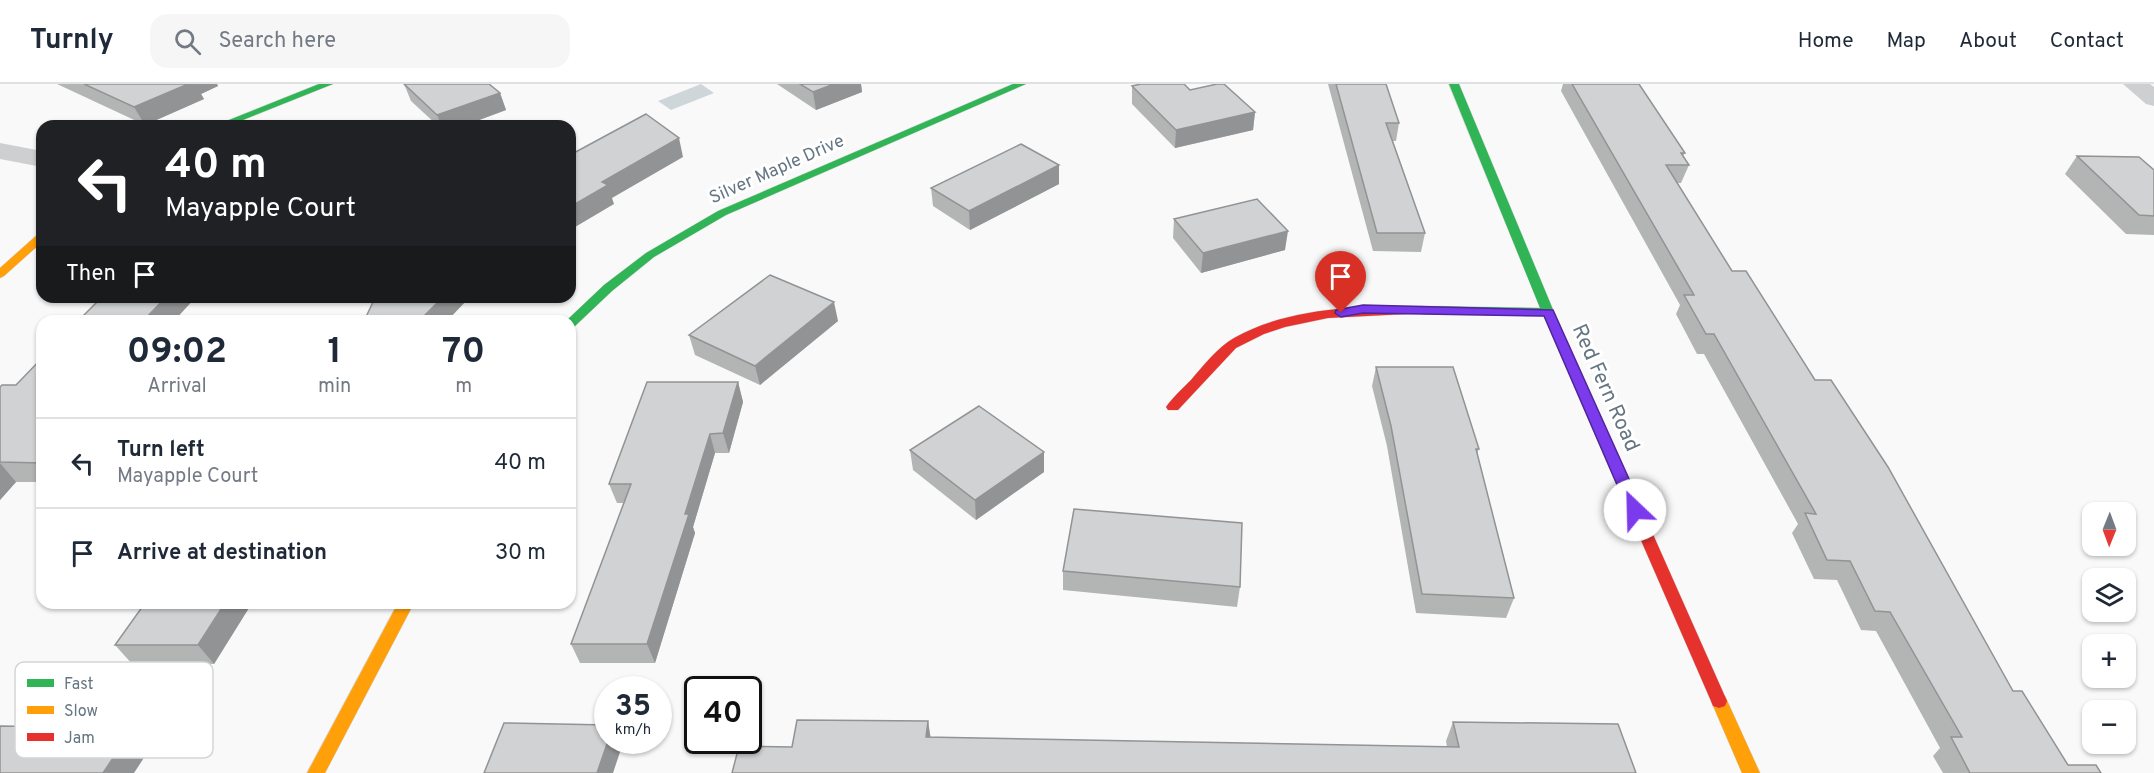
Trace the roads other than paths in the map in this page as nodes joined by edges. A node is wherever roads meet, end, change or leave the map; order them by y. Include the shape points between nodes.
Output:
1 (328, 84) edge
2 (1021, 84) edge
3 (1454, 84) edge
4 (2135, 84) edge
5 (2154, 99) edge
6 (235, 120) edge
7 (0, 152) edge
8 (36, 158) edge
9 (36, 241) edge
10 (0, 274) edge
11 (1548, 312) junction
12 (576, 318) edge
13 (1173, 407) dead end
14 (403, 609) edge
15 (316, 773) edge
16 (1751, 773) edge

1 - 6 street
2 - 12 street, Silver Maple Drive via 722,213 650,255
3 - 11 street, Red Fern Road
4 - 5 street
7 - 8 street
9 - 10 street
11 - 13 street via 1363,309 1296,320 1236,342
11 - 16 street, Red Fern Road
14 - 15 street

